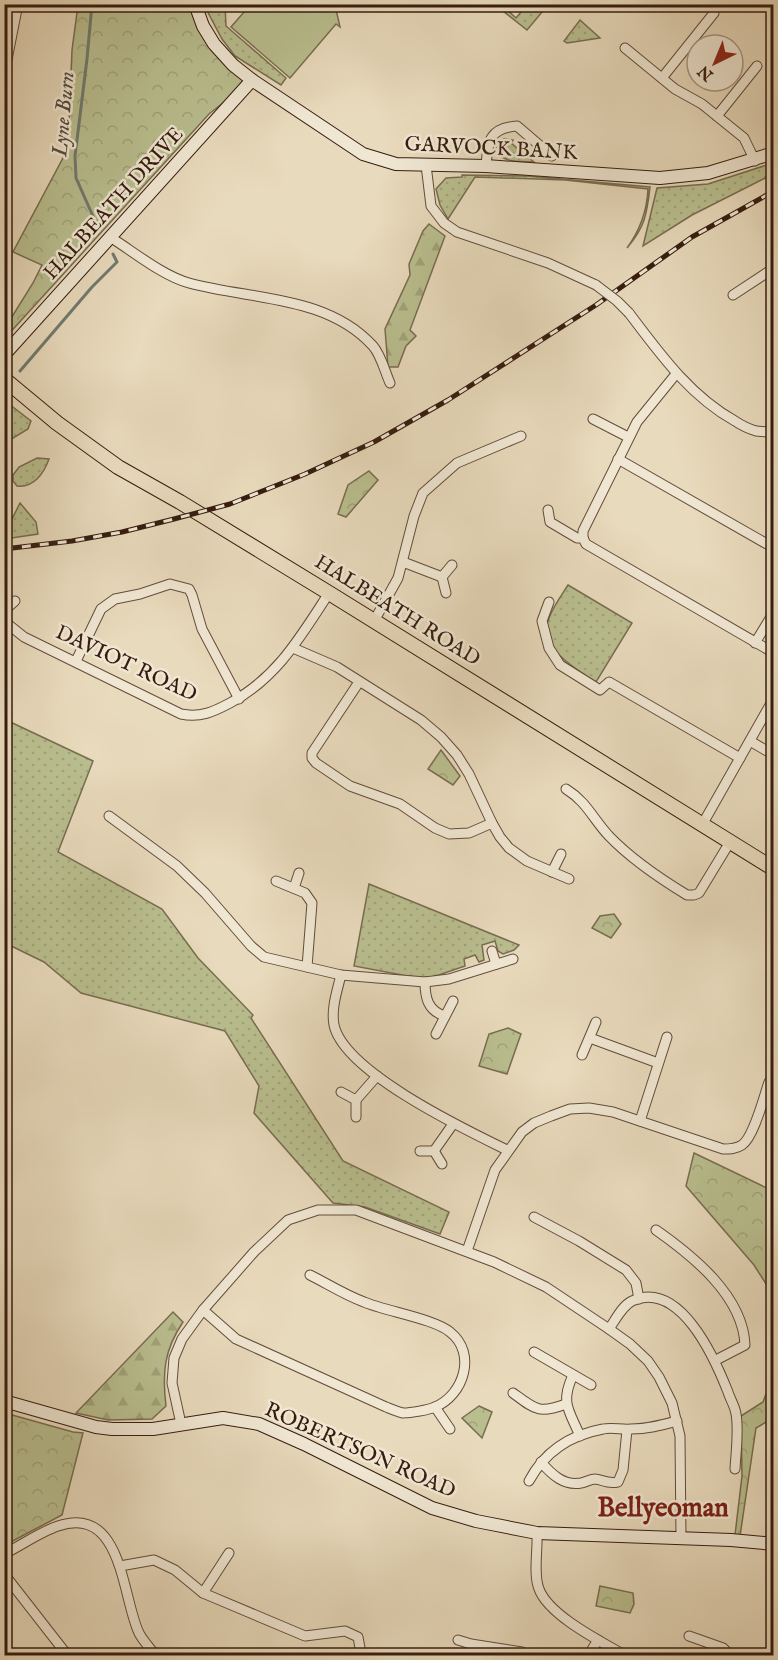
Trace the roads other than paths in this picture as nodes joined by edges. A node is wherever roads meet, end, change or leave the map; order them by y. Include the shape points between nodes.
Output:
1 (18, 4) edge
2 (195, 4) edge
3 (714, 13) dead end
4 (625, 48) dead end
5 (757, 66) dead end
6 (4, 75) edge
7 (662, 78) junction
8 (252, 80) junction
9 (717, 116) junction
10 (774, 153) edge
11 (552, 156) dead end
12 (755, 161) junction
13 (426, 165) junction
14 (486, 165) junction
15 (110, 237) junction
16 (774, 268) edge
17 (733, 295) dead end
18 (4, 355) edge
19 (676, 374) junction
20 (4, 379) edge
21 (390, 383) dead end
22 (593, 419) dead end
23 (772, 430) edge
24 (521, 436) dead end
25 (628, 437) junction
26 (618, 459) junction
27 (548, 510) dead end
28 (550, 522) junction
29 (540, 525) dead end
30 (583, 538) junction
31 (774, 548) edge
32 (404, 561) junction
33 (452, 565) dead end
34 (442, 577) junction
35 (329, 593) junction
36 (446, 594) dead end
37 (15, 601) dead end
38 (549, 602) dead end
39 (4, 610) edge
40 (772, 617) edge
41 (4, 621) edge
42 (374, 621) junction
43 (755, 642) junction
44 (293, 648) junction
45 (774, 653) edge
46 (76, 661) junction
47 (359, 682) junction
48 (774, 698) edge
49 (239, 699) junction
50 (750, 741) junction
51 (774, 755) edge
52 (740, 758) junction
53 (566, 789) dead end
54 (109, 816) dead end
55 (492, 823) junction
56 (702, 825) junction
57 (730, 842) junction
58 (561, 854) dead end
59 (774, 869) edge
60 (552, 872) junction
61 (299, 873) dead end
62 (568, 879) dead end
63 (276, 881) dead end
64 (294, 888) junction
65 (492, 951) dead end
66 (513, 959) dead end
67 (496, 964) junction
68 (307, 967) junction
69 (340, 975) junction
70 (425, 982) junction
71 (453, 1001) dead end
72 (445, 1017) junction
73 (596, 1022) dead end
74 (436, 1034) dead end
75 (668, 1037) dead end
76 (590, 1038) junction
77 (582, 1055) dead end
78 (658, 1063) junction
79 (377, 1076) junction
80 (769, 1082) dead end
81 (341, 1092) dead end
82 (356, 1100) junction
83 (356, 1117) dead end
84 (640, 1121) junction
85 (453, 1124) junction
86 (507, 1150) junction
87 (420, 1151) dead end
88 (434, 1151) junction
89 (442, 1164) dead end
90 (534, 1217) dead end
91 (656, 1230) dead end
92 (467, 1251) junction
93 (310, 1275) dead end
94 (639, 1299) junction
95 (203, 1310) junction
96 (609, 1329) junction
97 (534, 1352) dead end
98 (716, 1360) junction
99 (573, 1375) junction
100 (591, 1385) dead end
101 (513, 1393) dead end
102 (4, 1401) edge
103 (566, 1404) junction
104 (435, 1407) junction
105 (677, 1421) junction
106 (181, 1424) junction
107 (450, 1429) dead end
108 (627, 1430) junction
109 (580, 1436) junction
110 (541, 1462) junction
111 (735, 1468) dead end
112 (529, 1481) dead end
113 (537, 1533) junction
114 (681, 1538) junction
115 (774, 1544) edge
116 (229, 1553) dead end
117 (4, 1554) edge
118 (120, 1566) junction
119 (4, 1574) edge
120 (203, 1593) junction
121 (689, 1636) dead end
122 (458, 1640) dead end
123 (598, 1640) junction
124 (473, 1645) junction
125 (68, 1656) edge
126 (156, 1656) edge
127 (358, 1656) edge
128 (470, 1656) edge
129 (526, 1656) edge
130 (588, 1656) edge
131 (627, 1656) edge
132 (731, 1656) edge

1 - 6 street
2 - 8 street, GARVOCK BANK via 214,44
3 - 7 street
4 - 7 street
5 - 9 street
7 - 9 street
8 - 13 street, GARVOCK BANK via 363,154 396,164
8 - 15 street, HALBEATH DRIVE
9 - 12 street via 744,138
10 - 12 street, GARVOCK BANK
11 - 14 street via 517,126 505,126 488,141
12 - 14 street, GARVOCK BANK via 708,173 660,178
13 - 14 street, GARVOCK BANK
13 - 19 street, bridge via 431,206 444,223 458,232 548,263 596,285 629,313
15 - 18 street, HALBEATH DRIVE
15 - 21 street via 188,283 311,308 347,323 375,347
16 - 17 street
19 - 23 street via 733,420 756,431
19 - 25 street
20 - 35 main road, HALBEATH ROAD via 118,467
22 - 25 street
24 - 32 street via 458,463 423,493
25 - 26 street
26 - 30 street
26 - 31 street
27 - 28 street
28 - 29 street
28 - 30 street
30 - 43 street via 586,544
32 - 34 street
32 - 42 street
33 - 34 street
34 - 36 street
35 - 42 main road, HALBEATH ROAD
35 - 44 street, DAVIOT ROAD
37 - 39 street
38 - 52 street via 542,621 549,648 560,665 600,690 609,682
40 - 43 street
41 - 46 street, DAVIOT ROAD via 24,637
42 - 56 main road, HALBEATH ROAD
43 - 45 street
44 - 47 street via 337,667
44 - 49 street, DAVIOT ROAD via 268,676
46 - 49 street, DAVIOT ROAD via 189,716 203,716
46 - 49 street via 101,609 115,599 170,584 189,590 192,595 202,629
47 - 55 street via 441,737 469,774
47 - 55 street via 312,753 316,763 350,786 400,804 449,834 469,833
48 - 50 street
50 - 51 street
50 - 52 street
52 - 56 street
53 - 57 street via 584,802 627,853 687,895 699,893
54 - 68 street via 177,866 264,957
55 - 60 street via 519,856
56 - 57 main road, HALBEATH ROAD
57 - 59 main road, HALBEATH ROAD
58 - 60 street
60 - 62 street
61 - 64 street
63 - 64 street
64 - 68 street via 305,893 312,903
65 - 67 street
66 - 67 street
67 - 70 street
68 - 69 street
69 - 70 street
69 - 79 street via 334,1026 349,1052
70 - 72 street via 425,998 437,1014
71 - 72 street
72 - 74 street
73 - 76 street
75 - 78 street
76 - 77 street
76 - 78 street
78 - 84 street
79 - 82 street
79 - 85 street
80 - 84 street via 750,1135 745,1144 735,1149 723,1149
81 - 82 street
82 - 83 street
84 - 86 street via 613,1112 570,1109 534,1123
85 - 86 street
85 - 88 street
86 - 92 street via 495,1170
87 - 88 street
88 - 89 street
90 - 94 street via 626,1270 636,1283
91 - 98 street via 705,1268 727,1296 744,1329 745,1345
92 - 95 street via 356,1210 318,1210 288,1220
92 - 96 street via 546,1287
93 - 104 street via 362,1302 451,1332 463,1350 465,1372 458,1388
94 - 96 street via 623,1308
94 - 98 street via 652,1297 681,1311
95 - 104 street via 236,1339 386,1407 404,1413
95 - 106 street via 174,1358 172,1383
96 - 105 street via 648,1361 672,1403
97 - 99 street
98 - 111 street via 736,1414
99 - 100 street
99 - 103 street
101 - 103 street via 539,1410 549,1411
102 - 106 street, ROBERTSON ROAD via 112,1430
103 - 109 street
104 - 107 street
105 - 108 street via 650,1429
105 - 114 street
106 - 113 street, ROBERTSON ROAD via 223,1418 260,1424 432,1508
108 - 109 street via 605,1428
108 - 110 street via 618,1482 563,1482
109 - 110 street via 556,1447
110 - 112 street
113 - 114 street, ROBERTSON ROAD
113 - 123 street via 539,1589 548,1604
114 - 115 street, ROBERTSON ROAD
116 - 120 street
117 - 118 street via 57,1526 71,1523 100,1532
118 - 120 street via 154,1560 175,1570
118 - 126 street via 139,1634
119 - 125 street
120 - 127 street via 305,1636 345,1631 358,1637
121 - 132 street via 723,1648
122 - 124 street
123 - 130 street
123 - 131 street
124 - 128 street
124 - 129 street via 522,1652

